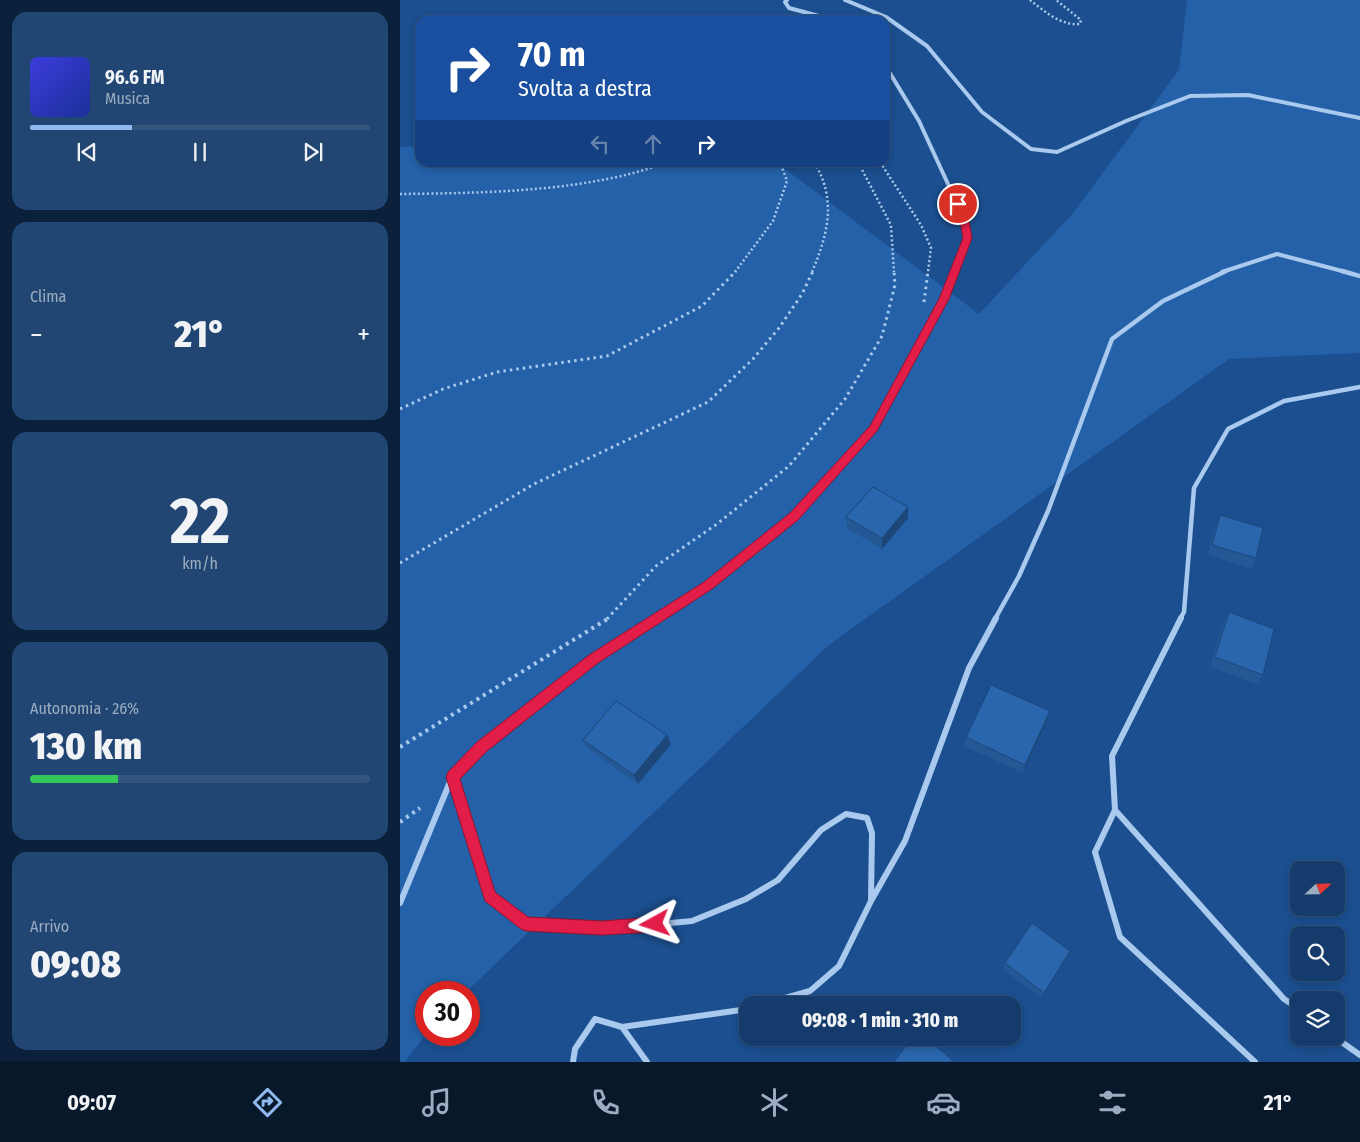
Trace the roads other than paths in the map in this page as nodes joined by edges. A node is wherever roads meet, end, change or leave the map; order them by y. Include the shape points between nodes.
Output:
1 (787, 0) edge
2 (845, 0) edge
3 (815, 15) edge
4 (881, 15) edge
5 (890, 20) edge
6 (890, 73) edge
7 (1360, 118) edge
8 (1360, 276) edge
9 (1360, 387) edge
10 (452, 777) junction
11 (1115, 810) junction
12 (871, 901) junction
13 (400, 904) edge
14 (792, 996) edge
15 (1290, 1003) edge
16 (739, 1009) edge
17 (622, 1027) junction
18 (1345, 1044) edge
19 (1360, 1055) edge
20 (572, 1062) edge
21 (647, 1062) edge
22 (1255, 1062) edge

1 - 3 street via 789,8
2 - 4 street
5 - 7 street via 928,46 982,112 1031,149 1057,152 1190,96 1248,95
6 - 10 street via 943,170 968,238 944,299 874,428 794,516 708,585 593,659 482,747
8 - 12 street via 1277,254 1220,273 1162,301 1112,339 1048,511 1019,576 969,668 905,841
9 - 11 street via 1284,401 1228,429 1194,488 1184,612 1112,756
10 - 12 street via 490,896 526,924 618,928 692,921 746,899 778,880 821,830 846,814 867,818 870,826
10 - 13 street
11 - 15 street
11 - 22 street via 1095,852 1120,937
12 - 14 street via 839,966 810,991
16 - 17 street
17 - 20 street via 595,1019 575,1049
17 - 21 street
18 - 19 street

